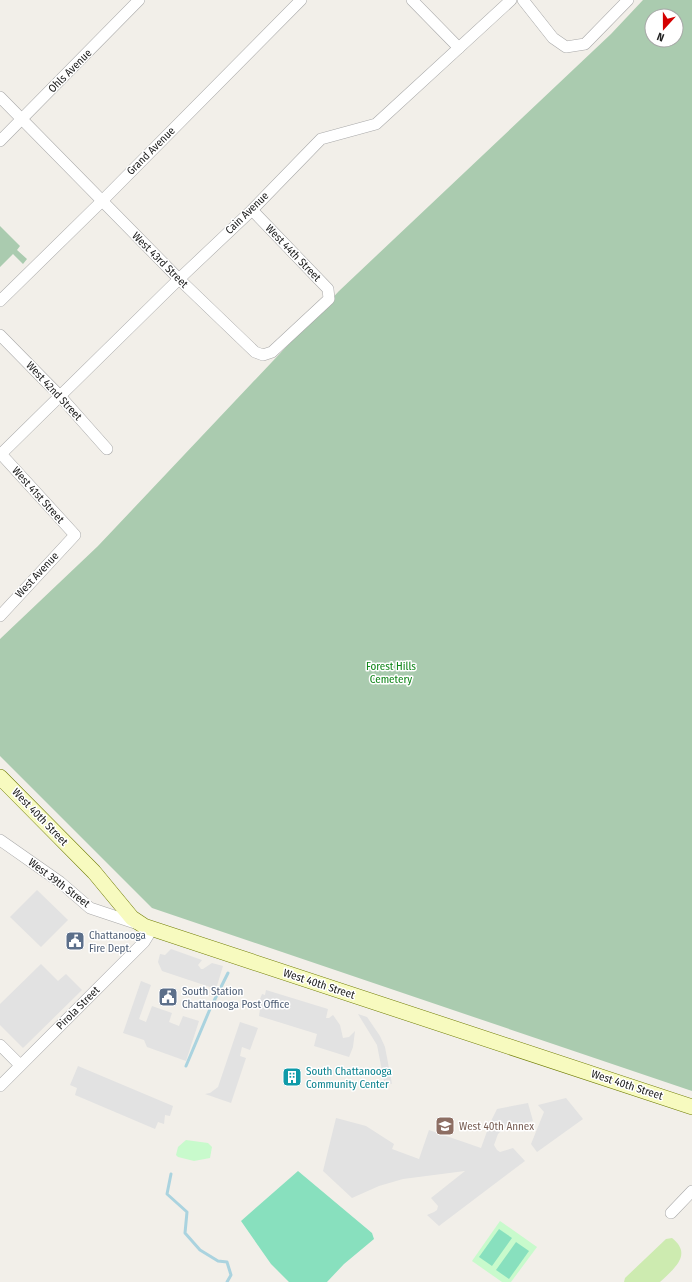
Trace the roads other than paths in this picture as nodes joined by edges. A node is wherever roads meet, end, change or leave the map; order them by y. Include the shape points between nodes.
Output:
1 (139, 0) edge
2 (301, 0) edge
3 (412, 0) edge
4 (511, 0) edge
5 (523, 0) edge
6 (628, 0) edge
7 (459, 48) junction
8 (0, 97) edge
9 (22, 120) junction
10 (0, 141) edge
11 (102, 201) junction
12 (252, 210) junction
13 (179, 279) junction
14 (329, 299) joint
15 (0, 301) edge
16 (0, 335) edge
17 (60, 396) junction
18 (107, 449) dead end
19 (1, 455) edge
20 (75, 535) joint
21 (0, 616) edge
22 (0, 777) edge
23 (0, 840) edge
24 (148, 927) junction
25 (0, 1045) edge
26 (20, 1065) junction
27 (0, 1086) edge
28 (692, 1107) edge
29 (692, 1191) edge
30 (671, 1214) dead end

1 - 9 street, Ohls Avenue
2 - 11 street, Grand Avenue
3 - 7 street
4 - 7 street, Cain Avenue
5 - 6 street via 553,38 566,47 585,44
7 - 12 street, Cain Avenue via 376,124 321,139
8 - 9 street, West 43rd Street
9 - 10 street, Ohls Avenue
9 - 11 street, West 43rd Street
11 - 13 street, West 43rd Street
11 - 15 street, Grand Avenue
12 - 13 street, Cain Avenue
12 - 14 street, West 44th Street via 328,289
13 - 14 street, West 43rd Street via 255,352 263,355 272,352
13 - 17 street, Cain Avenue
16 - 17 street, West 42nd Street
17 - 18 street, West 42nd Street
17 - 19 street, Cain Avenue
19 - 20 street, West 41st Street
20 - 21 street, West Avenue
22 - 24 main road, West 40th Street via 94,872 132,918
23 - 24 street, West 39th Street via 60,882 90,908
24 - 26 street, Pirola Street via 144,942
24 - 28 main road, West 40th Street
25 - 26 street
26 - 27 street, Pirola Street
29 - 30 street

